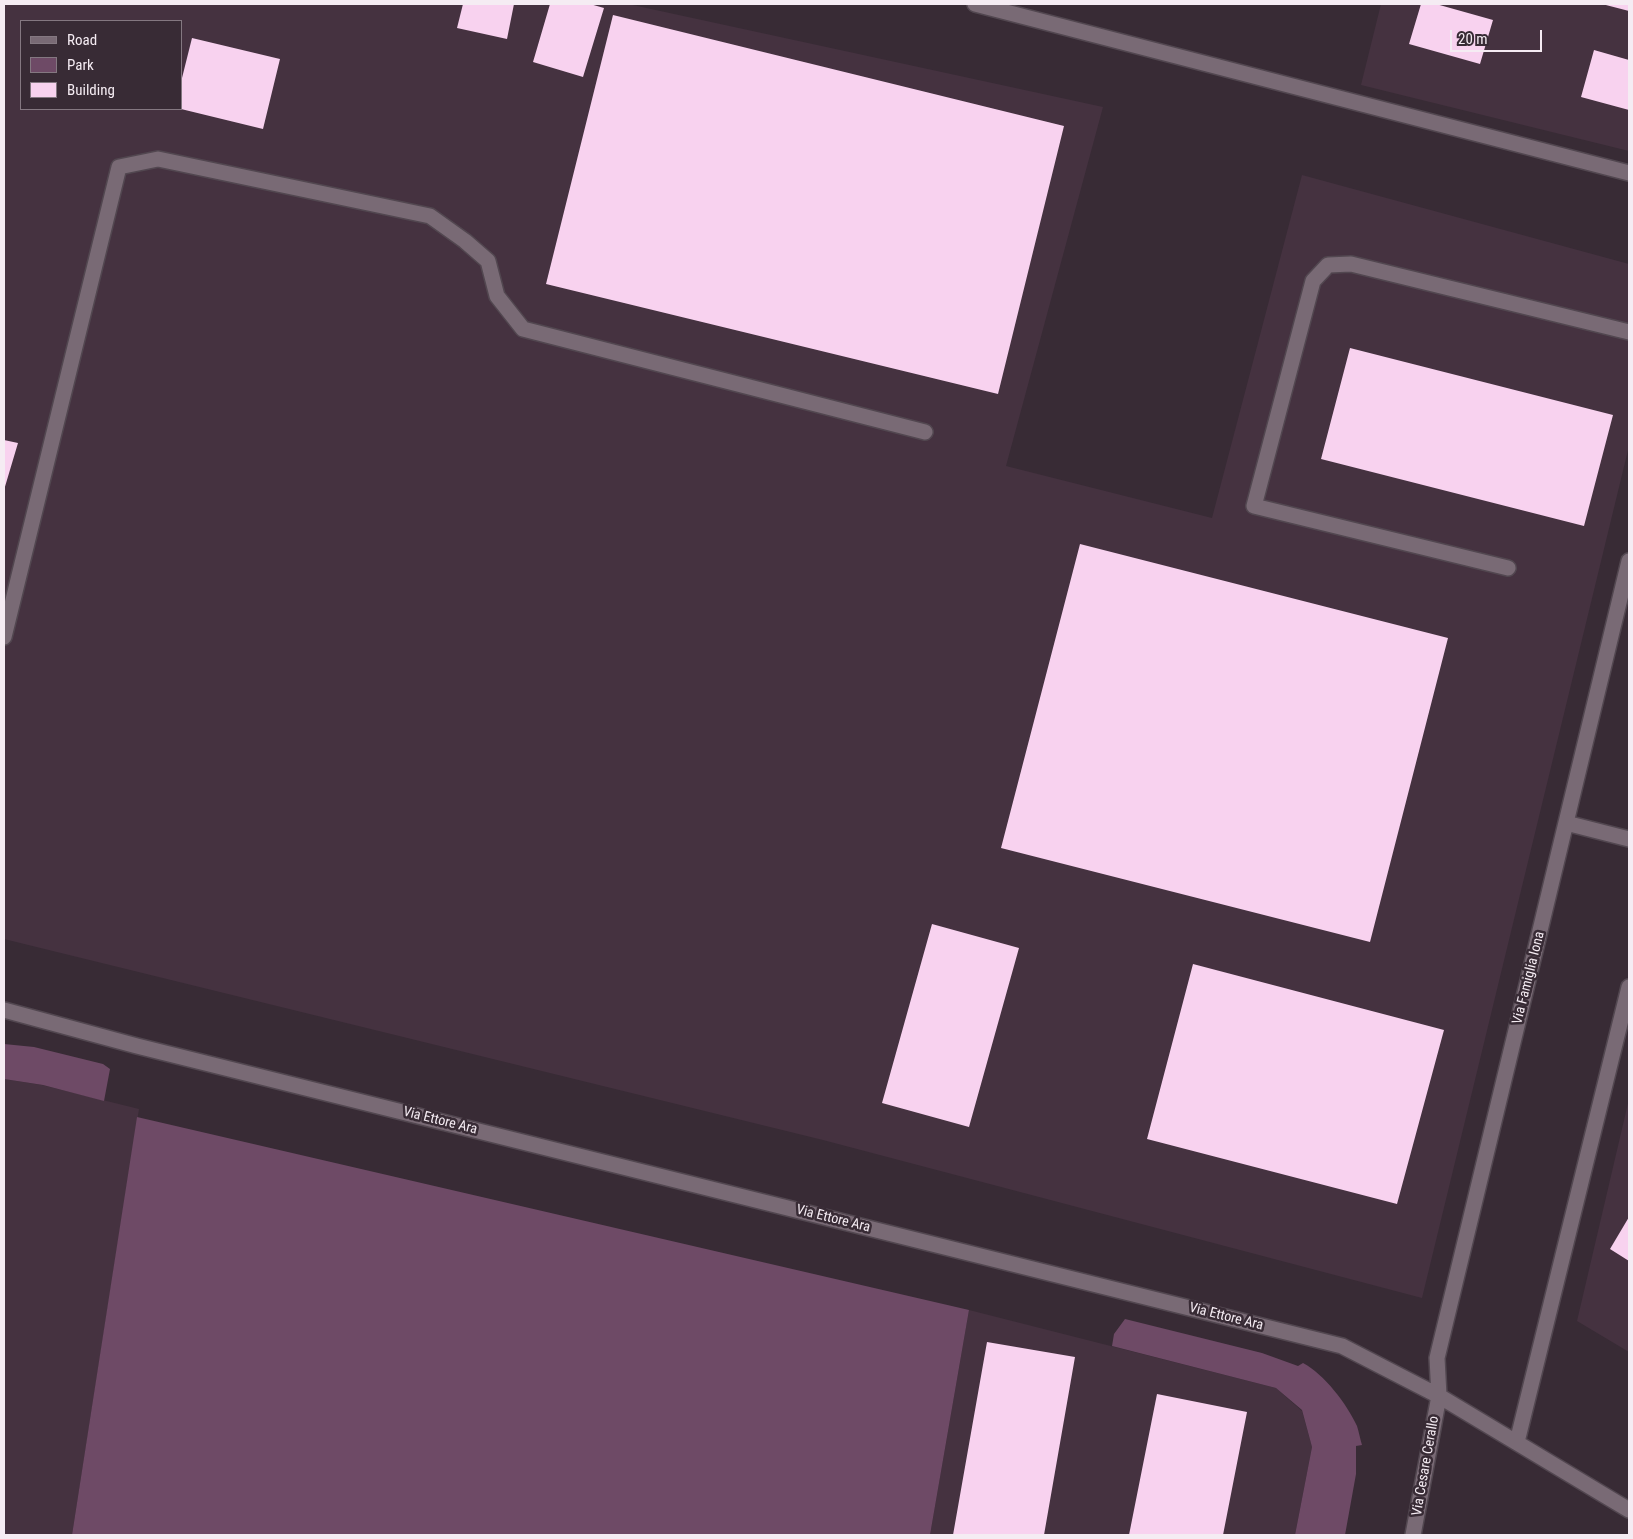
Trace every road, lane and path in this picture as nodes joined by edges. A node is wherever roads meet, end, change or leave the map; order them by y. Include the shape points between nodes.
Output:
1 (975, 4) edge
2 (1629, 173) edge
3 (1629, 332) edge
4 (925, 432) dead end
5 (1629, 560) edge
6 (1508, 568) dead end
7 (4, 637) edge
8 (1566, 823) junction
9 (1629, 839) edge
10 (1629, 987) edge
11 (4, 1012) edge
12 (1439, 1396) junction
13 (1517, 1442) junction
14 (1629, 1510) edge
15 (1413, 1535) edge

1 - 2 street
3 - 6 street via 1351,264 1328,265 1313,281 1254,506
4 - 7 street via 523,329 497,296 488,260 430,216 158,159 119,167
5 - 8 street, Via Famiglia Iona
8 - 9 street
8 - 12 street, Via Famiglia Iona via 1437,1358
10 - 13 street
11 - 12 street, Via Ettore Ara via 1342,1346
12 - 13 street, Via Ettore Ara
12 - 15 street, Via Cesare Cerallo
13 - 14 street, Via Ettore Ara

